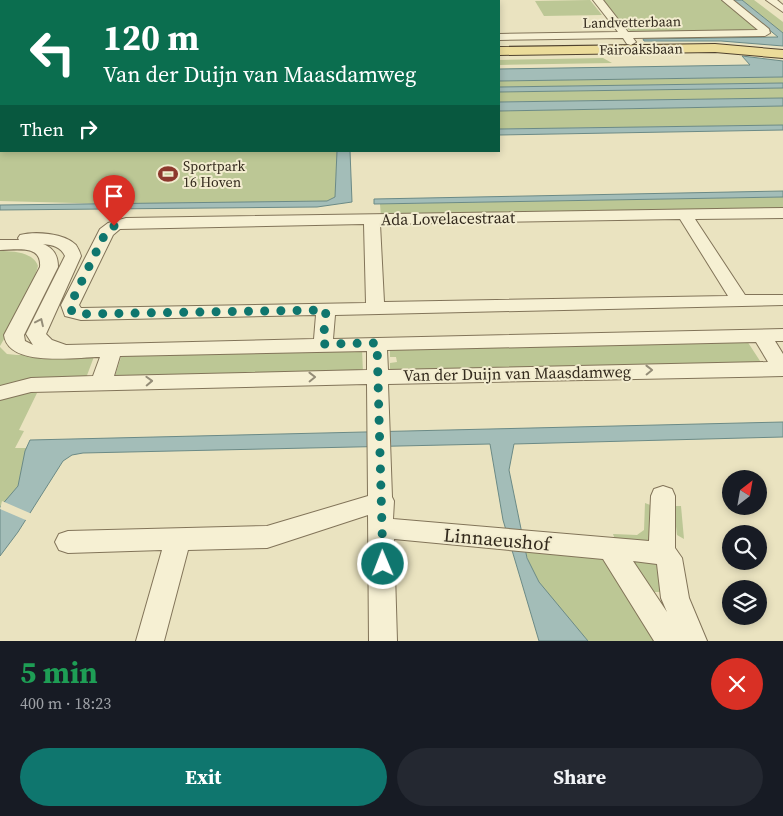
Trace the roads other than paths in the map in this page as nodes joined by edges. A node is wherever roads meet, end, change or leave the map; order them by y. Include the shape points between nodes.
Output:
1 (598, 0) edge
2 (727, 0) edge
3 (771, 0) edge
4 (783, 9) edge
5 (500, 37) edge
6 (632, 43) junction
7 (500, 46) edge
8 (783, 49) edge
9 (500, 51) edge
10 (783, 54) edge
11 (783, 213) edge
12 (685, 214) junction
13 (372, 220) junction
14 (114, 226) joint
15 (0, 239) edge
16 (0, 245) edge
17 (783, 300) edge
18 (740, 301) junction
19 (375, 309) junction
20 (326, 310) junction
21 (762, 335) junction
22 (783, 335) edge
23 (377, 343) junction
24 (323, 344) junction
25 (112, 349) junction
26 (82, 350) junction
27 (783, 368) edge
28 (378, 376) junction
29 (101, 383) junction
30 (0, 393) edge
31 (378, 426) joint
32 (379, 453) joint
33 (662, 496) dead end
34 (382, 501) junction
35 (382, 528) junction
36 (500, 539) joint
37 (178, 540) junction
38 (68, 542) dead end
39 (611, 549) junction
40 (662, 553) junction
41 (675, 598) junction
42 (643, 600) junction
43 (150, 641) edge
44 (384, 641) edge
45 (670, 641) edge
46 (693, 641) edge

1 - 6 street
2 - 6 street, Landvetterbaan via 765,33
3 - 4 street
5 - 6 street, Landvetterbaan
6 - 7 main road, Fairoaksbaan
6 - 8 main road, Fairoaksbaan
6 - 9 main road, Fairoaksbaan
6 - 10 main road, Fairoaksbaan
11 - 12 street, Ada Lovelacestraat
12 - 13 street, Ada Lovelacestraat
12 - 18 street
13 - 14 street, Ada Lovelacestraat via 126,223
13 - 19 street
14 - 20 street via 106,232 70,305 72,312
26 -> 15 street, Van der Duijn van Maasdamweg via 50,347 39,342 36,334 73,256 69,247 44,238
16 - 26 street, Van der Duijn van Maasdamweg via 38,247 49,254 51,260 17,327 16,343 35,352
17 - 18 street
18 - 19 street
19 - 20 street
20 - 24 street
21 - 22 street, Van der Duijn van Maasdamweg
21 - 23 street, Van der Duijn van Maasdamweg
21 - 27 street
23 - 24 street, Van der Duijn van Maasdamweg
23 - 28 street
24 - 25 street, Van der Duijn van Maasdamweg
25 - 26 street, Van der Duijn van Maasdamweg
25 - 29 street
28 -> 27 street, Van der Duijn van Maasdamweg
29 -> 28 street, Van der Duijn van Maasdamweg
28 - 31 street
29 - 30 street, Van der Duijn van Maasdamweg via 31,385
31 - 32 street
32 - 34 street
33 - 40 street
34 - 35 street
34 - 37 street via 267,537
35 - 36 street, Linnaeushof
35 - 44 street
36 - 39 street, Linnaeushof
37 - 38 street
37 - 43 street
39 - 40 street, Linnaeushof
39 - 42 street
40 - 41 street via 669,558
41 - 42 street
41 - 46 street
42 - 45 street

